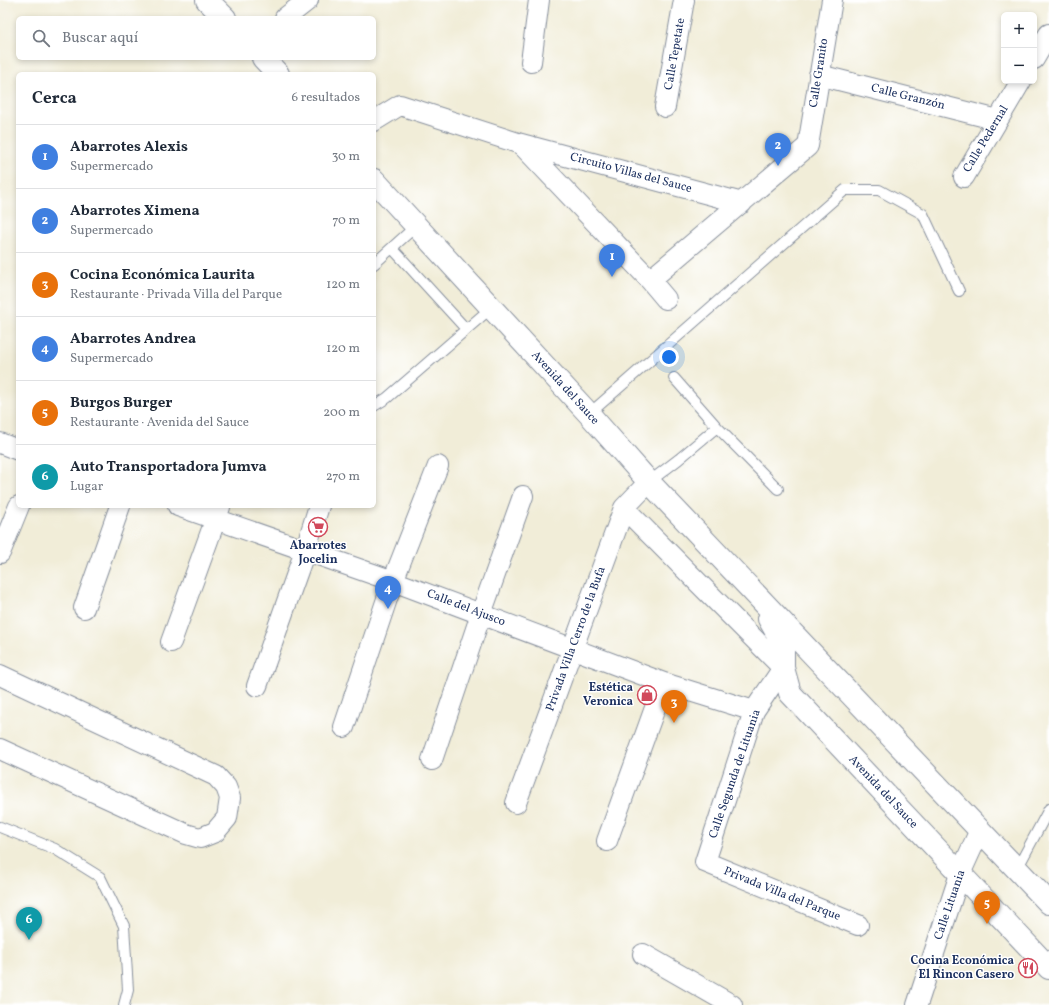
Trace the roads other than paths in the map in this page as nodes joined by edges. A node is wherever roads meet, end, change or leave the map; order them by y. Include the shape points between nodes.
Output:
1 (207, 0) edge
2 (308, 0) edge
3 (684, 0) edge
4 (832, 0) edge
5 (536, 1) edge
6 (223, 16) edge
7 (288, 16) edge
8 (1049, 34) edge
9 (1037, 54) edge
10 (265, 60) edge
11 (531, 62) dead end
12 (276, 72) edge
13 (819, 75) junction
14 (1019, 84) edge
15 (665, 107) dead end
16 (376, 120) edge
17 (998, 120) junction
18 (521, 144) junction
19 (964, 177) dead end
20 (376, 182) edge
21 (742, 203) junction
22 (416, 226) junction
23 (392, 248) junction
24 (376, 262) edge
25 (650, 280) junction
26 (959, 291) dead end
27 (666, 300) dead end
28 (491, 308) junction
29 (466, 329) junction
30 (674, 378) dead end
31 (376, 405) edge
32 (589, 414) junction
33 (717, 427) junction
34 (0, 443) edge
35 (16, 449) edge
36 (438, 466) dead end
37 (649, 482) junction
38 (778, 489) dead end
39 (522, 496) dead end
40 (18, 508) edge
41 (119, 508) edge
42 (191, 508) edge
43 (318, 508) edge
44 (624, 508) junction
45 (218, 512) edge
46 (305, 551) junction
47 (0, 554) edge
48 (393, 581) junction
49 (756, 595) junction
50 (84, 608) dead end
51 (481, 614) junction
52 (171, 642) dead end
53 (573, 648) junction
54 (783, 668) junction
55 (0, 675) edge
56 (664, 683) junction
57 (257, 686) dead end
58 (754, 711) junction
59 (344, 727) dead end
60 (0, 749) edge
61 (432, 760) dead end
62 (516, 803) dead end
63 (1049, 809) edge
64 (0, 827) edge
65 (980, 830) junction
66 (607, 841) dead end
67 (706, 862) joint
68 (1017, 869) junction
69 (960, 874) junction
70 (1049, 903) edge
71 (858, 925) dead end
72 (643, 954) dead end
73 (1049, 968) edge
74 (124, 1005) edge
75 (732, 1005) edge
76 (917, 1005) edge

1 - 6 main road
2 - 7 street
3 - 15 street, Calle Tepetate
4 - 13 street, Calle Granito
5 - 11 street
8 - 9 street
10 - 12 main road
13 - 17 street, Calle Granzón
13 - 21 street, Calle Granito via 808,146
14 - 17 street, Calle Pedernal
16 - 18 street, Circuito Villas del Sauce via 400,105
17 - 19 street, Calle Pedernal
18 - 21 street, Circuito Villas del Sauce
18 - 25 street, Circuito Villas del Sauce
20 - 22 main road, Avenida del Sauce
21 - 25 street
22 - 23 lane
22 - 28 main road, Avenida del Sauce
23 - 24 lane
23 - 29 lane
25 - 27 street, Circuito Villas del Sauce
26 - 32 lane via 923,214 879,190 845,190
28 - 29 lane
28 - 32 main road, Avenida del Sauce
29 - 31 lane
30 - 33 lane
32 - 37 main road, Avenida del Sauce
33 - 37 lane
33 - 38 lane
34 - 35 street
36 - 48 street
37 - 44 street, Privada Villa Cerro de la Bufa
37 - 49 main road, Avenida del Sauce
39 - 51 street
40 - 47 street
41 - 50 street
42 - 45 street, Calle del Ajusco
43 - 46 street
44 - 53 street, Privada Villa Cerro de la Bufa
44 - 54 street
45 - 46 street, Calle del Ajusco
45 - 52 street
46 - 48 street, Calle del Ajusco
46 - 57 street
48 - 51 street, Calle del Ajusco
48 - 59 street
49 - 54 main road, Avenida del Sauce via 783,644
49 - 65 main road, Avenida del Sauce
51 - 53 street, Calle del Ajusco
51 - 61 street
53 - 56 street, Calle del Ajusco
53 - 62 street, Privada Villa Cerro de la Bufa
54 - 58 street, Calle Segunda de Lituania
54 - 69 main road, Avenida del Sauce via 790,693
55 - 60 street via 216,776 226,787 230,798 227,818 215,832 200,838 186,834
56 - 58 street, Calle del Ajusco
56 - 66 street
58 - 67 street, Calle Segunda de Lituania
63 - 68 lane
64 - 74 lane via 55,849 100,877 124,926 128,990
65 - 68 main road, Avenida del Sauce
65 - 69 street, Calle Lituania
67 - 71 street, Privada Villa del Parque
68 - 70 main road, Avenida del Sauce
69 - 73 main road, Avenida del Sauce
69 - 76 street, Calle Lituania
72 - 75 street

